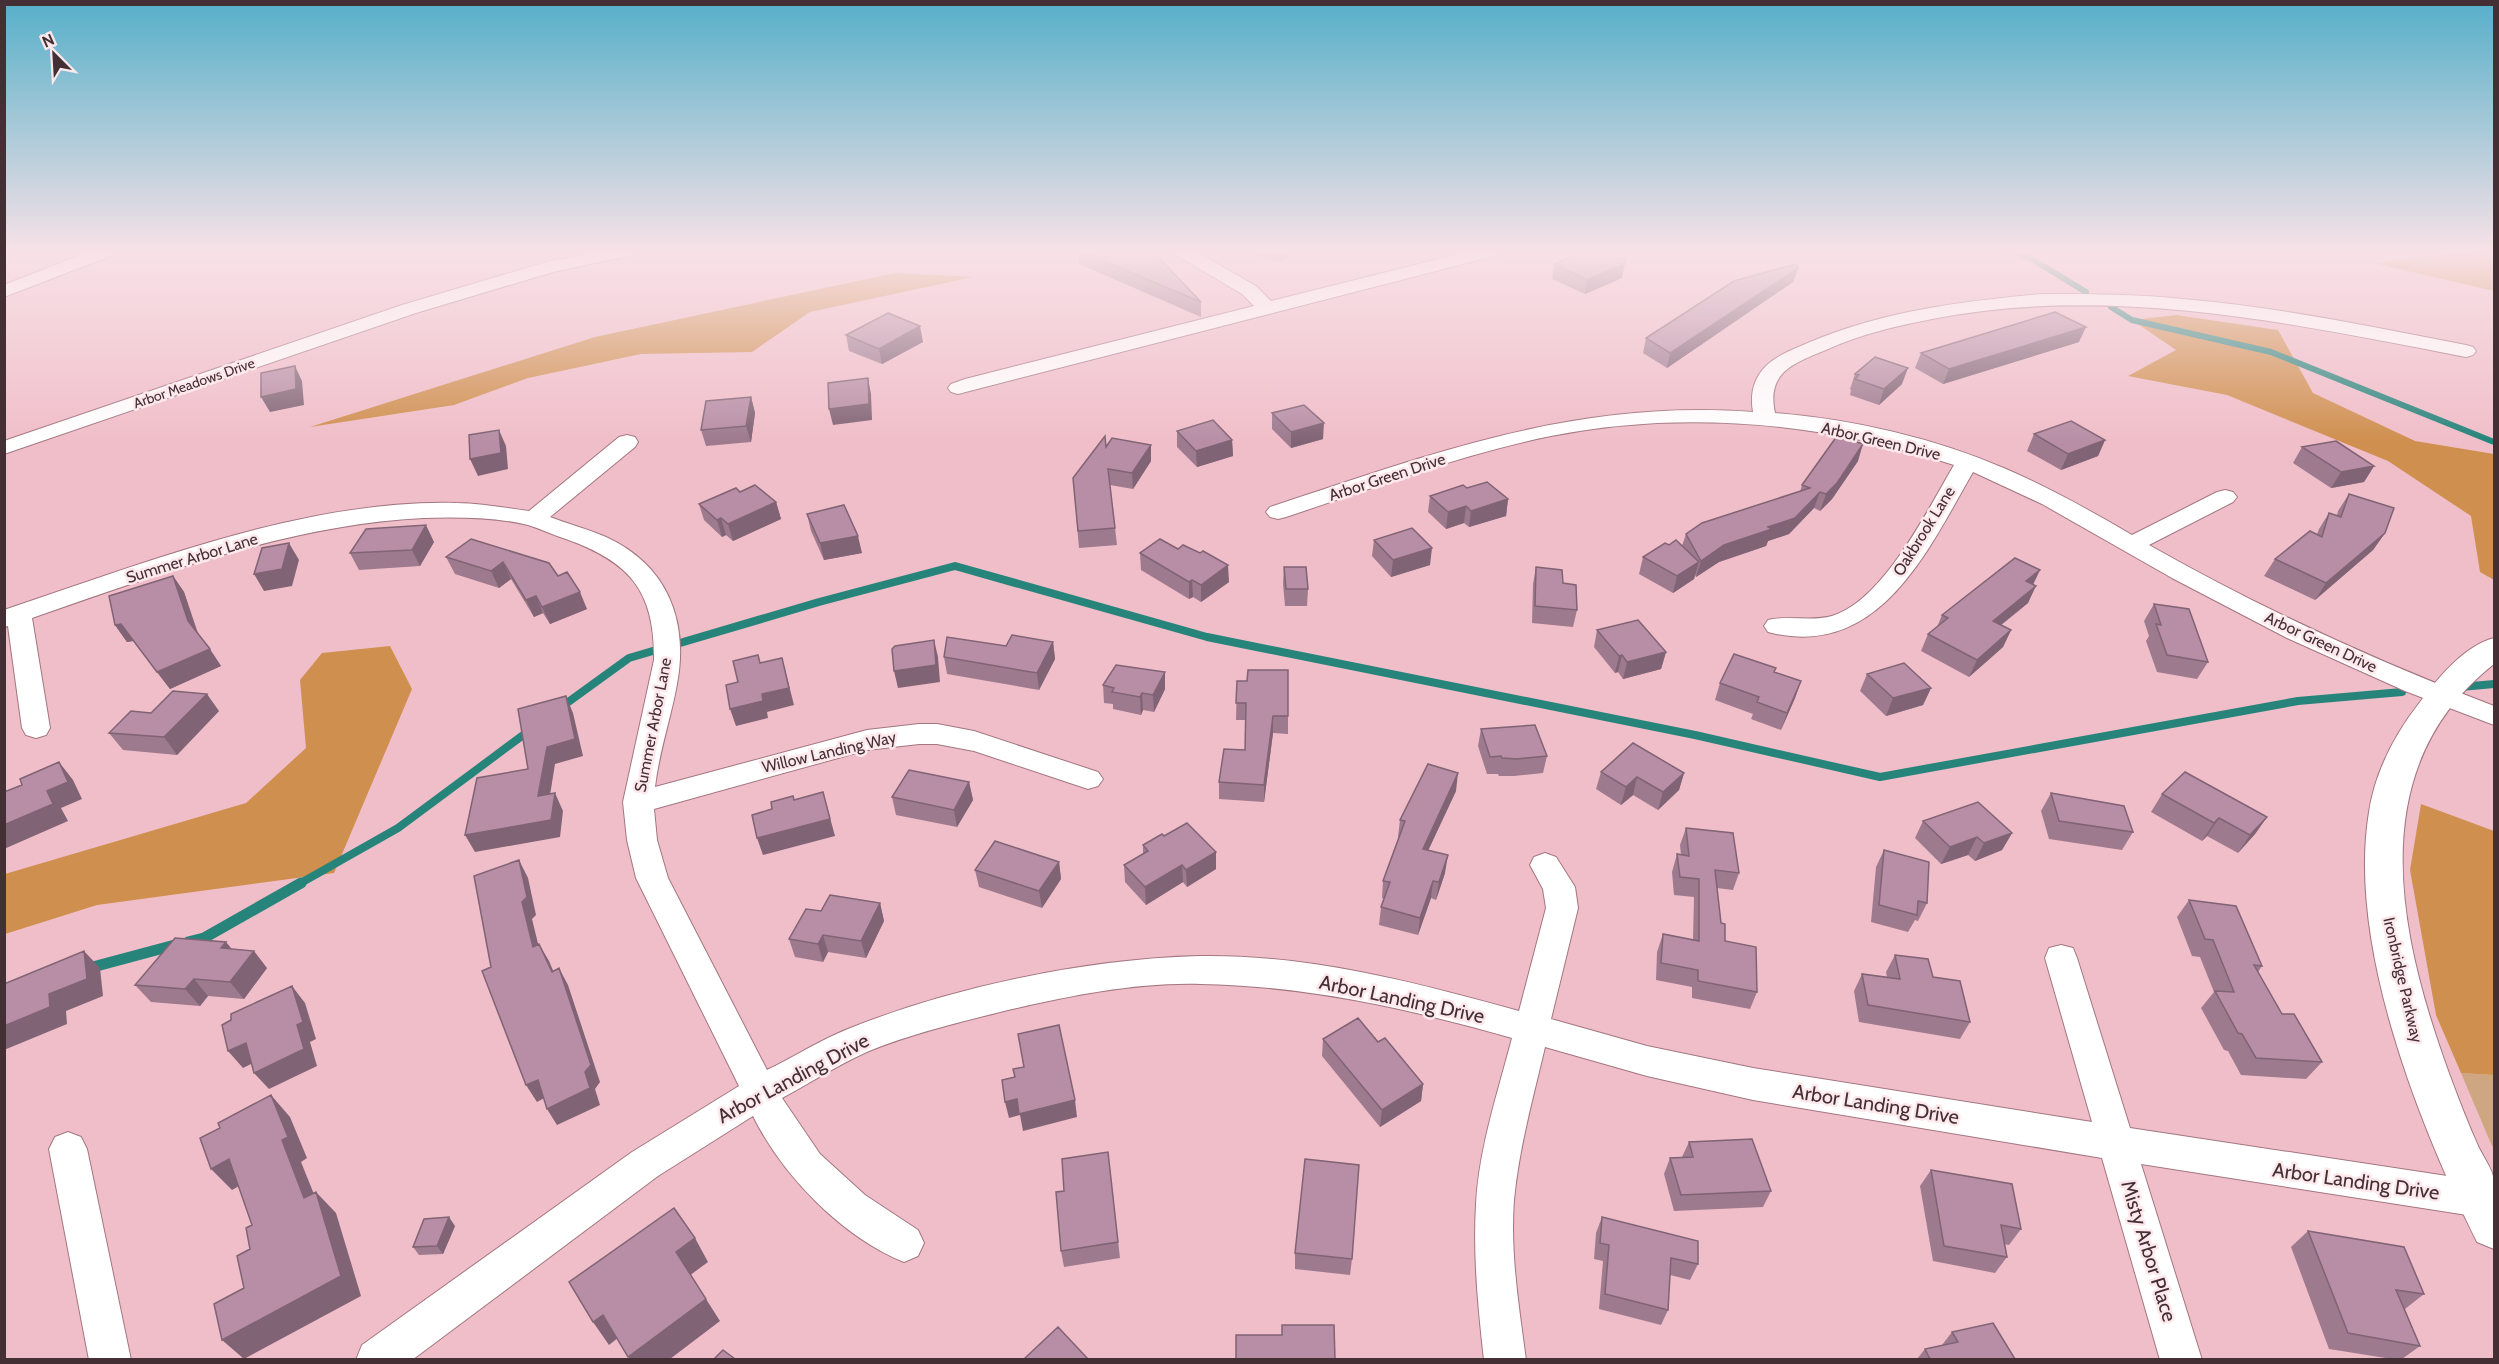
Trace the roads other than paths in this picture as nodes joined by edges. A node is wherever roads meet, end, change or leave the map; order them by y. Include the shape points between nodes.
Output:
1 (393, 315) edge
2 (1240, 315) edge
3 (1922, 315) edge
4 (2259, 315) edge
5 (2466, 351) dead end
6 (958, 388) dead end
7 (1764, 419) junction
8 (627, 442) dead end
9 (4, 448) edge
10 (1967, 462) junction
11 (2225, 497) dead end
12 (1278, 512) dead end
13 (532, 519) junction
14 (2130, 545) junction
15 (12, 616) edge
16 (1777, 626) dead end
17 (2494, 648) edge
18 (2441, 696) junction
19 (2494, 716) edge
20 (36, 728) dead end
21 (1088, 779) dead end
22 (639, 801) junction
23 (1545, 865) dead end
24 (2061, 958) dead end
25 (1531, 1030) junction
26 (760, 1092) junction
27 (2117, 1143) junction
28 (68, 1149) dead end
29 (2487, 1212) edge
30 (904, 1244) dead end
31 (110, 1359) edge
32 (377, 1359) edge
33 (1505, 1359) edge
34 (2181, 1359) edge

1 - 9 street, Arbor Meadows Drive
2 - 6 street
3 - 7 street via 1828,342 1778,365 1761,391
4 - 5 street
7 - 10 street, Arbor Green Drive via 1882,438
7 - 12 street, Arbor Green Drive via 1729,416 1611,421 1546,431
8 - 13 street
10 - 14 street, Arbor Green Drive via 2041,494
10 - 16 street, Oakbrook Lane via 1896,577 1871,604 1850,618 1828,625
11 - 14 street
13 - 15 street, Summer Arbor Lane via 504,513 432,510 341,519 240,542
13 - 22 street, Summer Arbor Lane via 582,535 611,550 636,568 663,609 669,635 668,665 644,761
14 - 18 street, Arbor Green Drive via 2265,616
15 - 20 street
17 - 18 street, Ironbridge Parkway
18 - 19 street, Arbor Green Drive
18 - 29 street, Ironbridge Parkway via 2400,764 2387,809 2382,861 2387,920 2412,1030 2440,1110
21 - 22 street, Willow Landing Way via 970,740 902,735 867,740
22 - 26 street, Summer Arbor Lane via 641,839 652,878
23 - 25 street via 1559,887 1562,908
24 - 27 street, Misty Arbor Place
25 - 26 street, Arbor Landing Drive via 1368,987 1284,975 1187,970 1039,989 950,1010 858,1040
25 - 27 street, Arbor Landing Drive via 1753,1084
25 - 33 street via 1502,1148 1495,1203 1495,1277
26 - 30 street, Summer Arbor Lane via 774,1120 807,1166 851,1208
26 - 32 street, Arbor Landing Drive via 645,1164
27 - 29 street, Arbor Landing Drive
27 - 34 street, Misty Arbor Place
28 - 31 street

